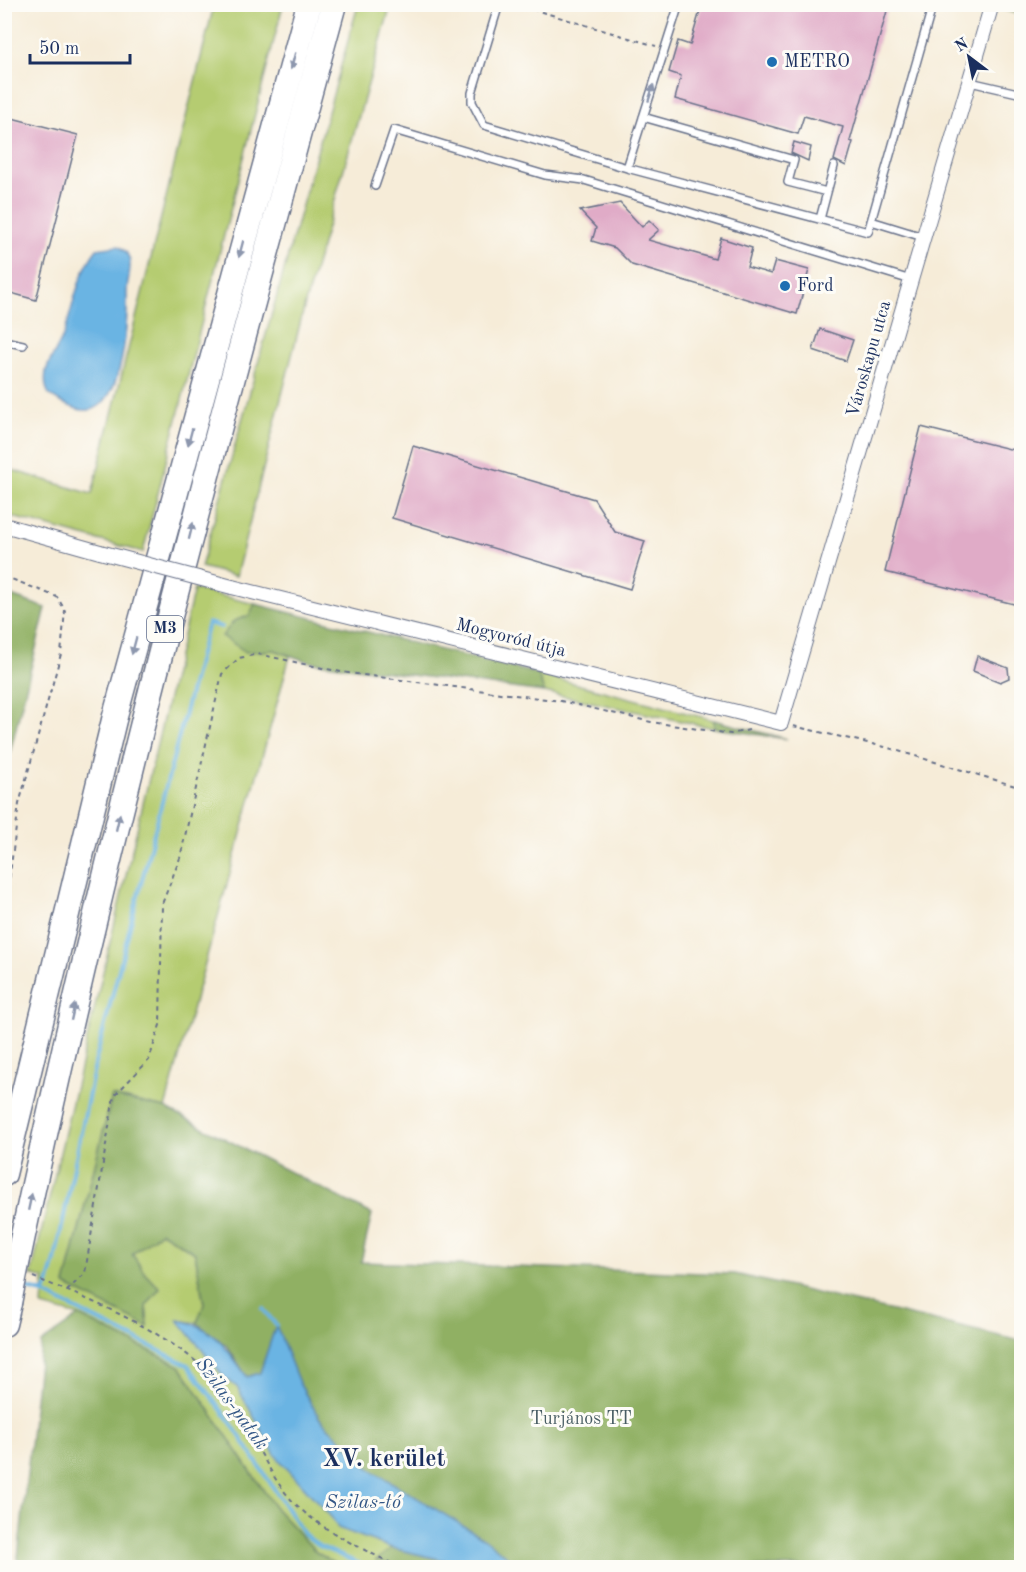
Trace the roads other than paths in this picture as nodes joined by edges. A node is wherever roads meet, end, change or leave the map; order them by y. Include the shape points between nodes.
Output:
1 (309, 4) edge
2 (334, 4) edge
3 (499, 4) edge
4 (679, 4) edge
5 (933, 4) edge
6 (992, 4) edge
7 (970, 82) junction
8 (1022, 94) edge
9 (643, 117) junction
10 (834, 166) dead end
11 (627, 168) junction
12 (375, 186) dead end
13 (827, 192) junction
14 (820, 219) junction
15 (872, 221) junction
16 (924, 238) junction
17 (911, 280) junction
18 (4, 341) edge
19 (23, 345) dead end
20 (4, 525) edge
21 (782, 723) joint
22 (4, 1174) edge
23 (7, 1314) edge

1 -> 22 highway, M3 via 114,720
23 -> 2 highway, M3, bridge via 26,1268 53,1093 141,724
3 - 11 lane via 472,93 472,102 484,125
9 -> 4 lane
5 - 15 lane
6 - 7 street, Városkapu utca
7 - 8 lane
7 - 16 street, Városkapu utca
9 - 11 lane
9 - 13 lane via 794,160 788,182
10 - 13 lane
11 - 14 lane
12 - 17 lane via 394,130 545,175 584,180
13 - 14 lane
14 - 15 lane via 868,232
15 - 16 lane
16 - 17 street, Városkapu utca
17 - 21 street, Városkapu utca
18 - 19 lane
20 - 21 street, Mogyoród útja, bridge via 232,587

